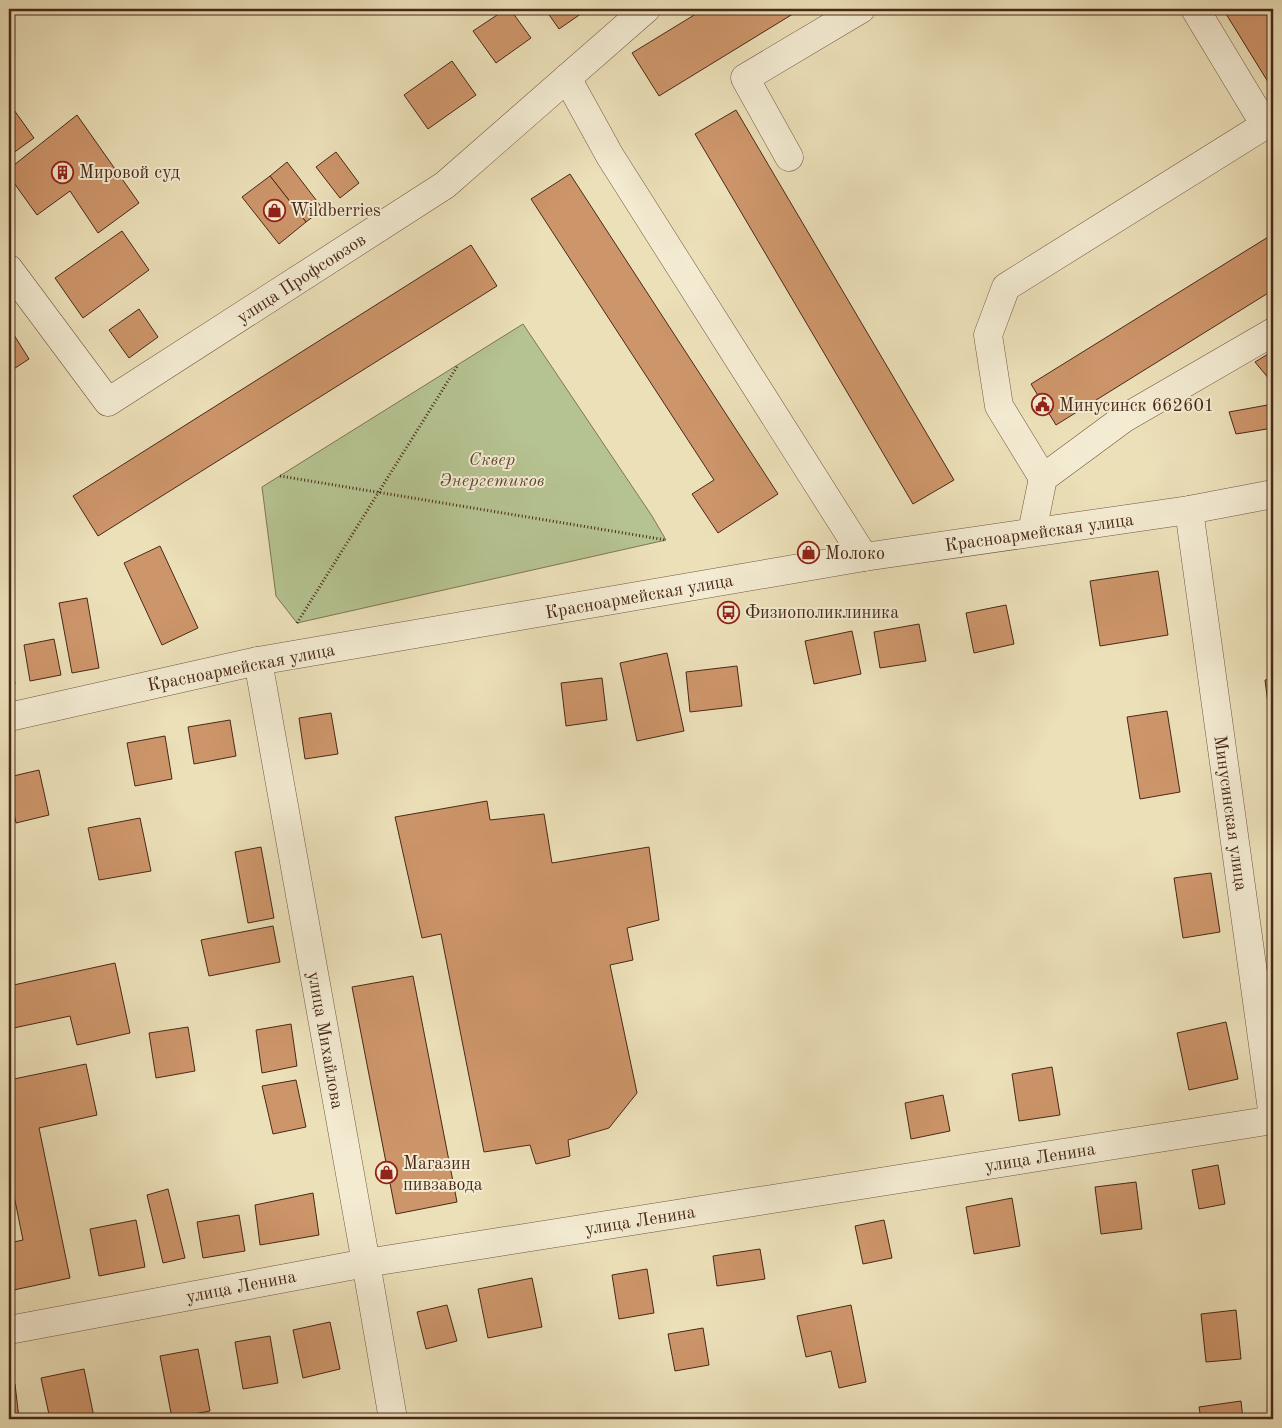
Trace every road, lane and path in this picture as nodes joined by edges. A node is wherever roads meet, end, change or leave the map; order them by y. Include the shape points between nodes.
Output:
1 (646, 9) edge
2 (861, 9) edge
3 (1195, 9) edge
4 (567, 78) junction
5 (789, 157) dead end
6 (9, 269) edge
7 (1273, 332) edge
8 (458, 365) dead end
9 (280, 476) dead end
10 (1042, 478) junction
11 (378, 492) junction
12 (1273, 494) edge
13 (1189, 510) junction
14 (1032, 532) junction
15 (666, 540) dead end
16 (864, 557) junction
17 (297, 623) dead end
18 (258, 661) junction
19 (9, 717) edge
20 (1273, 1119) edge
21 (366, 1263) junction
22 (9, 1330) edge
23 (393, 1419) edge

1 - 4 street, улица Профсоюзов
2 - 5 street via 745,78
3 - 10 street via 1265,125 1006,286 988,335 999,406
4 - 6 street, улица Профсоюзов via 445,185 108,402
4 - 16 street via 610,156
7 - 10 street via 1123,419
8 - 11 path
9 - 11 path
10 - 14 street
11 - 15 path
11 - 17 path
12 - 13 street, Красноармейская улица
13 - 14 street, Красноармейская улица
13 - 20 street, Минусинская улица
14 - 16 street, Красноармейская улица
16 - 18 street, Красноармейская улица
18 - 19 street, Красноармейская улица
18 - 21 street, улица Михайлова
20 - 21 street, улица Ленина
21 - 22 street, улица Ленина
21 - 23 street, улица Михайлова

